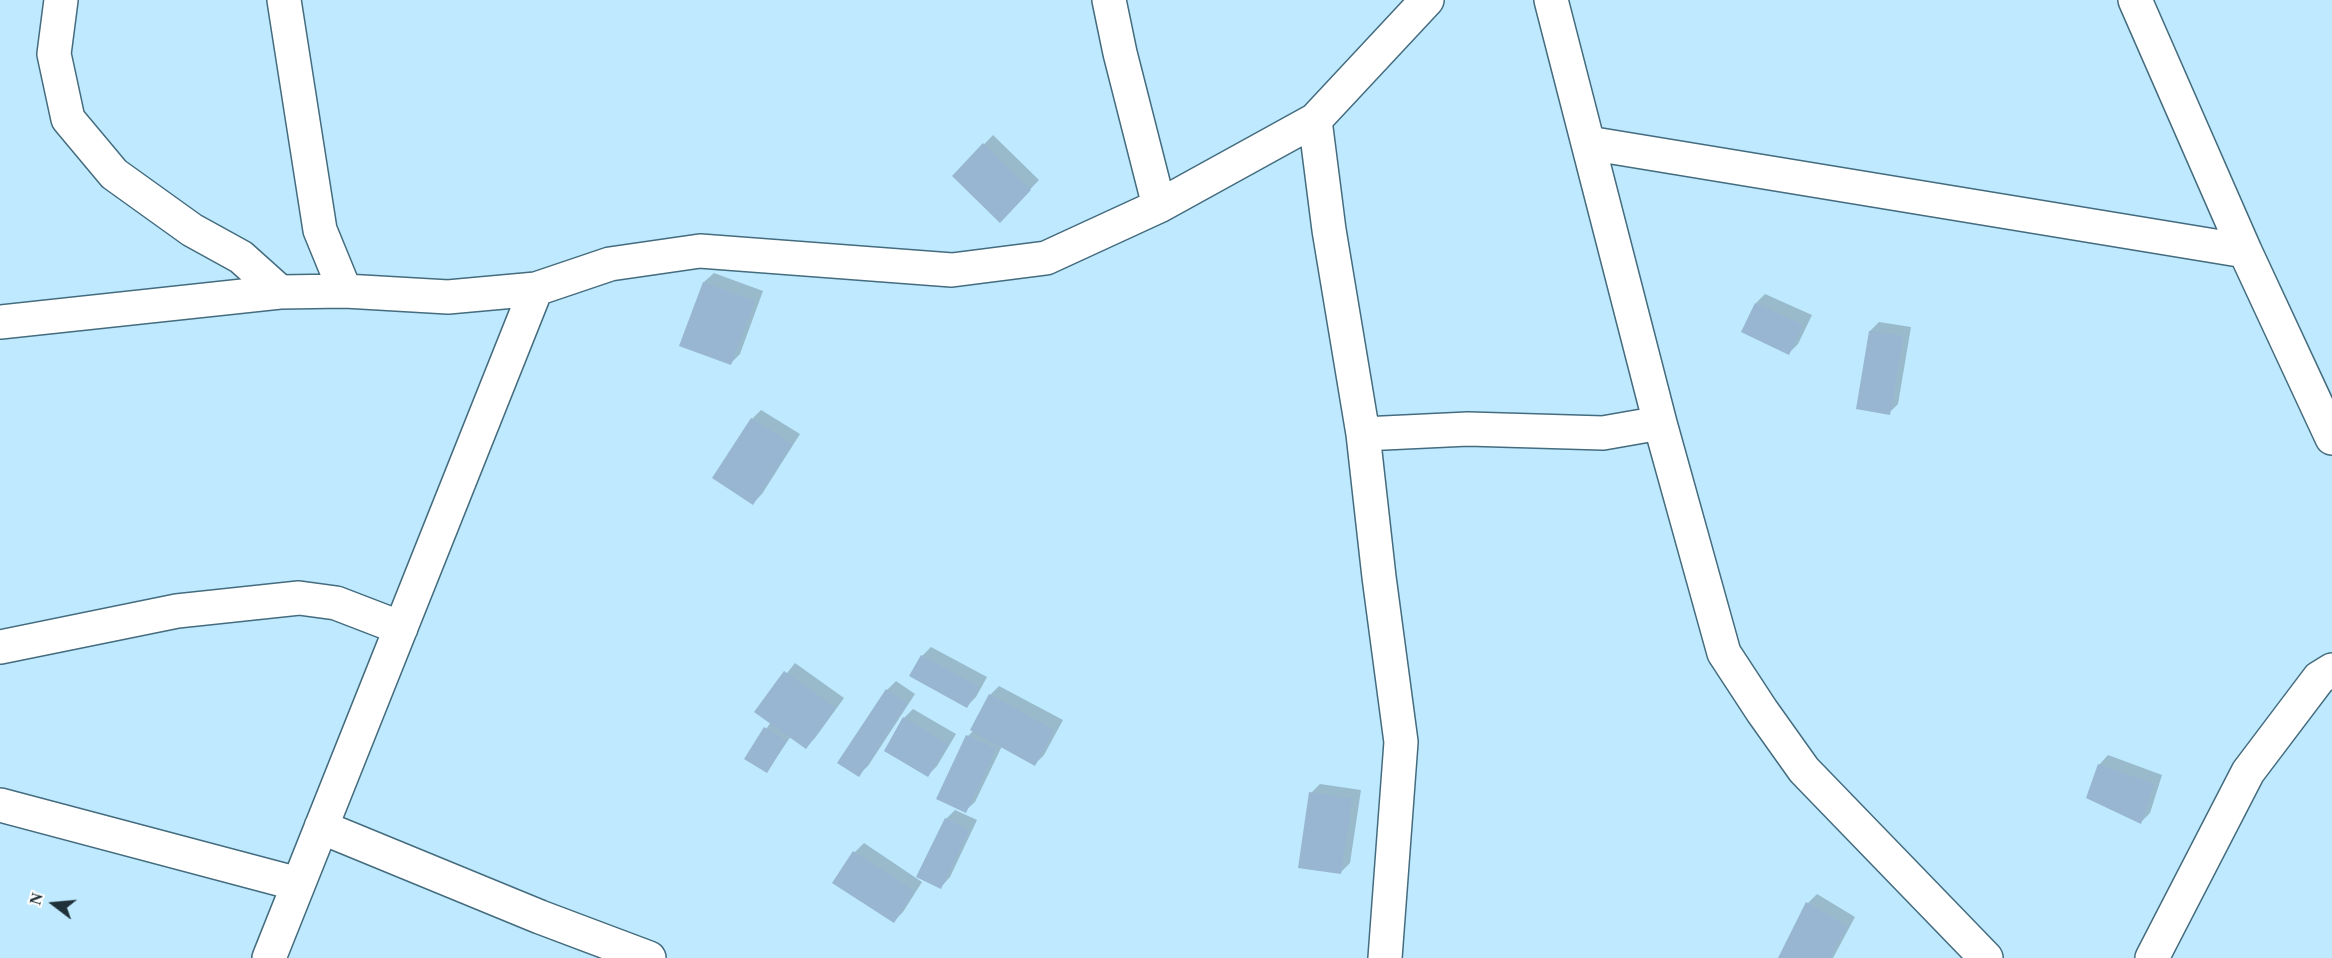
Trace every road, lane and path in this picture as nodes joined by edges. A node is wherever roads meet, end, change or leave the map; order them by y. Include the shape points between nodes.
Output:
1 (61, 0) edge
2 (284, 0) edge
3 (1109, 0) edge
4 (1427, 0) edge
5 (1551, 0) edge
6 (2135, 0) edge
7 (1315, 120) junction
8 (1588, 143) junction
9 (1159, 206) junction
10 (2245, 251) junction
11 (536, 290) junction
12 (345, 291) junction
13 (280, 292) junction
14 (0, 322) edge
15 (1660, 423) junction
16 (1363, 434) junction
17 (2332, 438) edge
18 (400, 628) junction
19 (0, 647) edge
20 (2332, 670) edge
21 (0, 805) edge
22 (321, 827) junction
23 (298, 884) junction
24 (269, 958) edge
25 (649, 958) edge
26 (1385, 958) edge
27 (1986, 958) edge
28 (2152, 958) edge

1 - 13 street via 54,54 68,119 114,174 192,230 241,258
2 - 12 street via 320,230
3 - 9 street
4 - 7 street
5 - 8 street
6 - 10 street
7 - 9 street
7 - 16 street
8 - 10 street
8 - 15 street
9 - 11 street via 1046,258 952,270 700,251 610,264
10 - 17 street
11 - 12 street via 448,297
11 - 18 street
12 - 13 street
13 - 14 street
15 - 16 street via 1603,433 1468,429
15 - 27 street via 1724,653 1804,770
16 - 26 street via 1401,742
18 - 19 street via 336,603 299,598 177,611
18 - 22 street
20 - 28 street via 2319,678 2248,772
21 - 23 street
22 - 23 street
22 - 25 street
23 - 24 street

